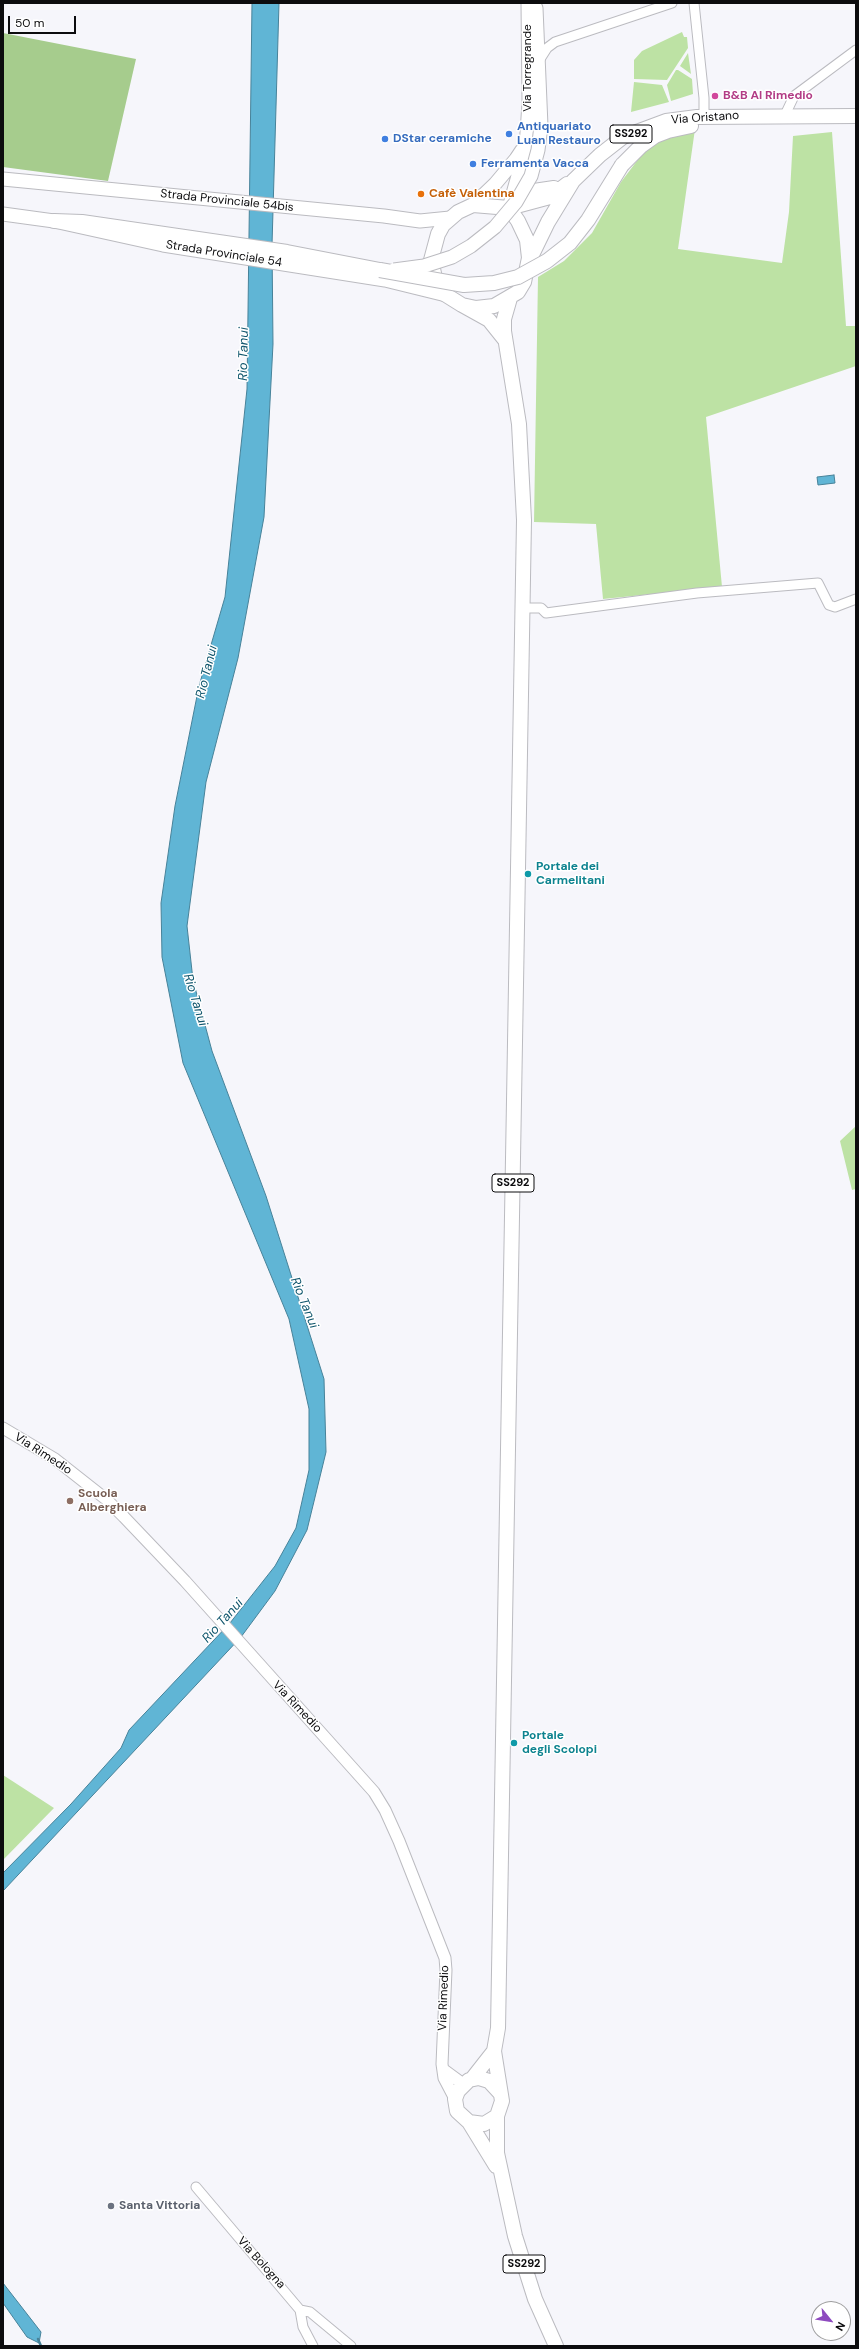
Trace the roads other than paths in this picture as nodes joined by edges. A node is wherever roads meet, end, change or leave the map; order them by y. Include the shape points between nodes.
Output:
1 (528, 3) edge
2 (536, 3) edge
3 (672, 3) edge
4 (693, 3) edge
5 (856, 50) edge
6 (540, 59) junction
7 (785, 115) junction
8 (704, 116) junction
9 (723, 116) junction
10 (856, 116) edge
11 (527, 133) junction
12 (518, 173) junction
13 (3, 179) edge
14 (568, 183) junction
15 (473, 205) junction
16 (509, 208) junction
17 (3, 214) edge
18 (450, 218) junction
19 (54, 221) joint
20 (210, 247) junction
21 (528, 263) junction
22 (380, 270) junction
23 (446, 295) junction
24 (510, 298) junction
25 (462, 305) junction
26 (505, 340) junction
27 (856, 599) edge
28 (523, 608) junction
29 (3, 1428) edge
30 (494, 2051) junction
31 (444, 2070) junction
32 (467, 2082) junction
33 (501, 2094) junction
34 (455, 2099) junction
35 (497, 2116) junction
36 (469, 2122) junction
37 (505, 2184) junction
38 (196, 2187) dead end
39 (300, 2310) junction
40 (553, 2344) edge
41 (314, 2346) edge
42 (351, 2346) edge

1 - 11 main road, Via Torregrande
2 - 6 main road
3 - 6 street via 555,42 547,48
4 - 8 street
5 - 7 street via 794,96
6 - 22 main road, bridge via 541,126 537,155 528,181 516,202 495,227 452,257 409,269
7 - 9 main road, Via Oristano / SS292
7 - 10 main road, Via Oristano / SS292
8 - 9 main road, Via Oristano / SS292
8 - 14 main road, Via Oristano / SS292 via 666,121 623,137
9 - 22 main road, bridge via 705,124 675,129 655,136 641,146 622,165 588,220 570,243 547,261 518,277 494,283 464,285
11 - 12 main road, Via Torregrande via 526,147
11 - 15 main road, Via Torregrande via 516,159
12 - 14 main road via 524,185 534,191 548,190
12 - 16 main road, Via Torregrande
13 - 18 main road, Strada Provinciale 54bis via 420,221
14 - 16 main road, Via Oristano / SS292 via 550,197
14 - 21 main road, Via Oristano / SS292
15 - 16 main road, SS292
15 - 18 main road, SS292
16 - 21 main road, SS292 via 527,240
17 - 19 main road
18 - 23 main road, SS292 via 438,234 431,260 435,278
19 - 20 main road via 82,222
20 - 22 main road via 287,252
20 - 23 main road, Strada Provinciale 54 via 398,283
21 - 24 main road, SS292 via 524,282 518,292
23 - 25 main road, SS292
24 - 25 main road, SS292 via 486,308
24 - 26 main road, SS292 via 504,319
25 - 26 main road, SS292 via 489,320
26 - 28 main road, SS292 via 519,424 524,520
27 - 28 street via 835,607 829,605 818,583 697,593 546,612 541,608
28 - 30 main road, SS292 via 498,2028
29 - 31 street, Via Rimedio via 55,1459 107,1500 155,1548 246,1652 358,1773 385,1810 445,1958 442,2045
30 - 32 main road, SS292
30 - 33 main road, SS292
31 - 32 street
31 - 34 street, Via Rimedio via 444,2078
32 - 33 main road via 489,2080
32 - 34 main road, SS292
33 - 35 main road, SS292 via 502,2105
34 - 36 main road, SS292 via 457,2111
35 - 36 main road via 484,2124
35 - 37 main road, SS292 via 497,2153
36 - 37 main road, SS292
37 - 40 main road, SS292 via 515,2236
38 - 39 street, Via Bologna
39 - 41 street, Via Bologna via 303,2327
39 - 42 street via 310,2312

